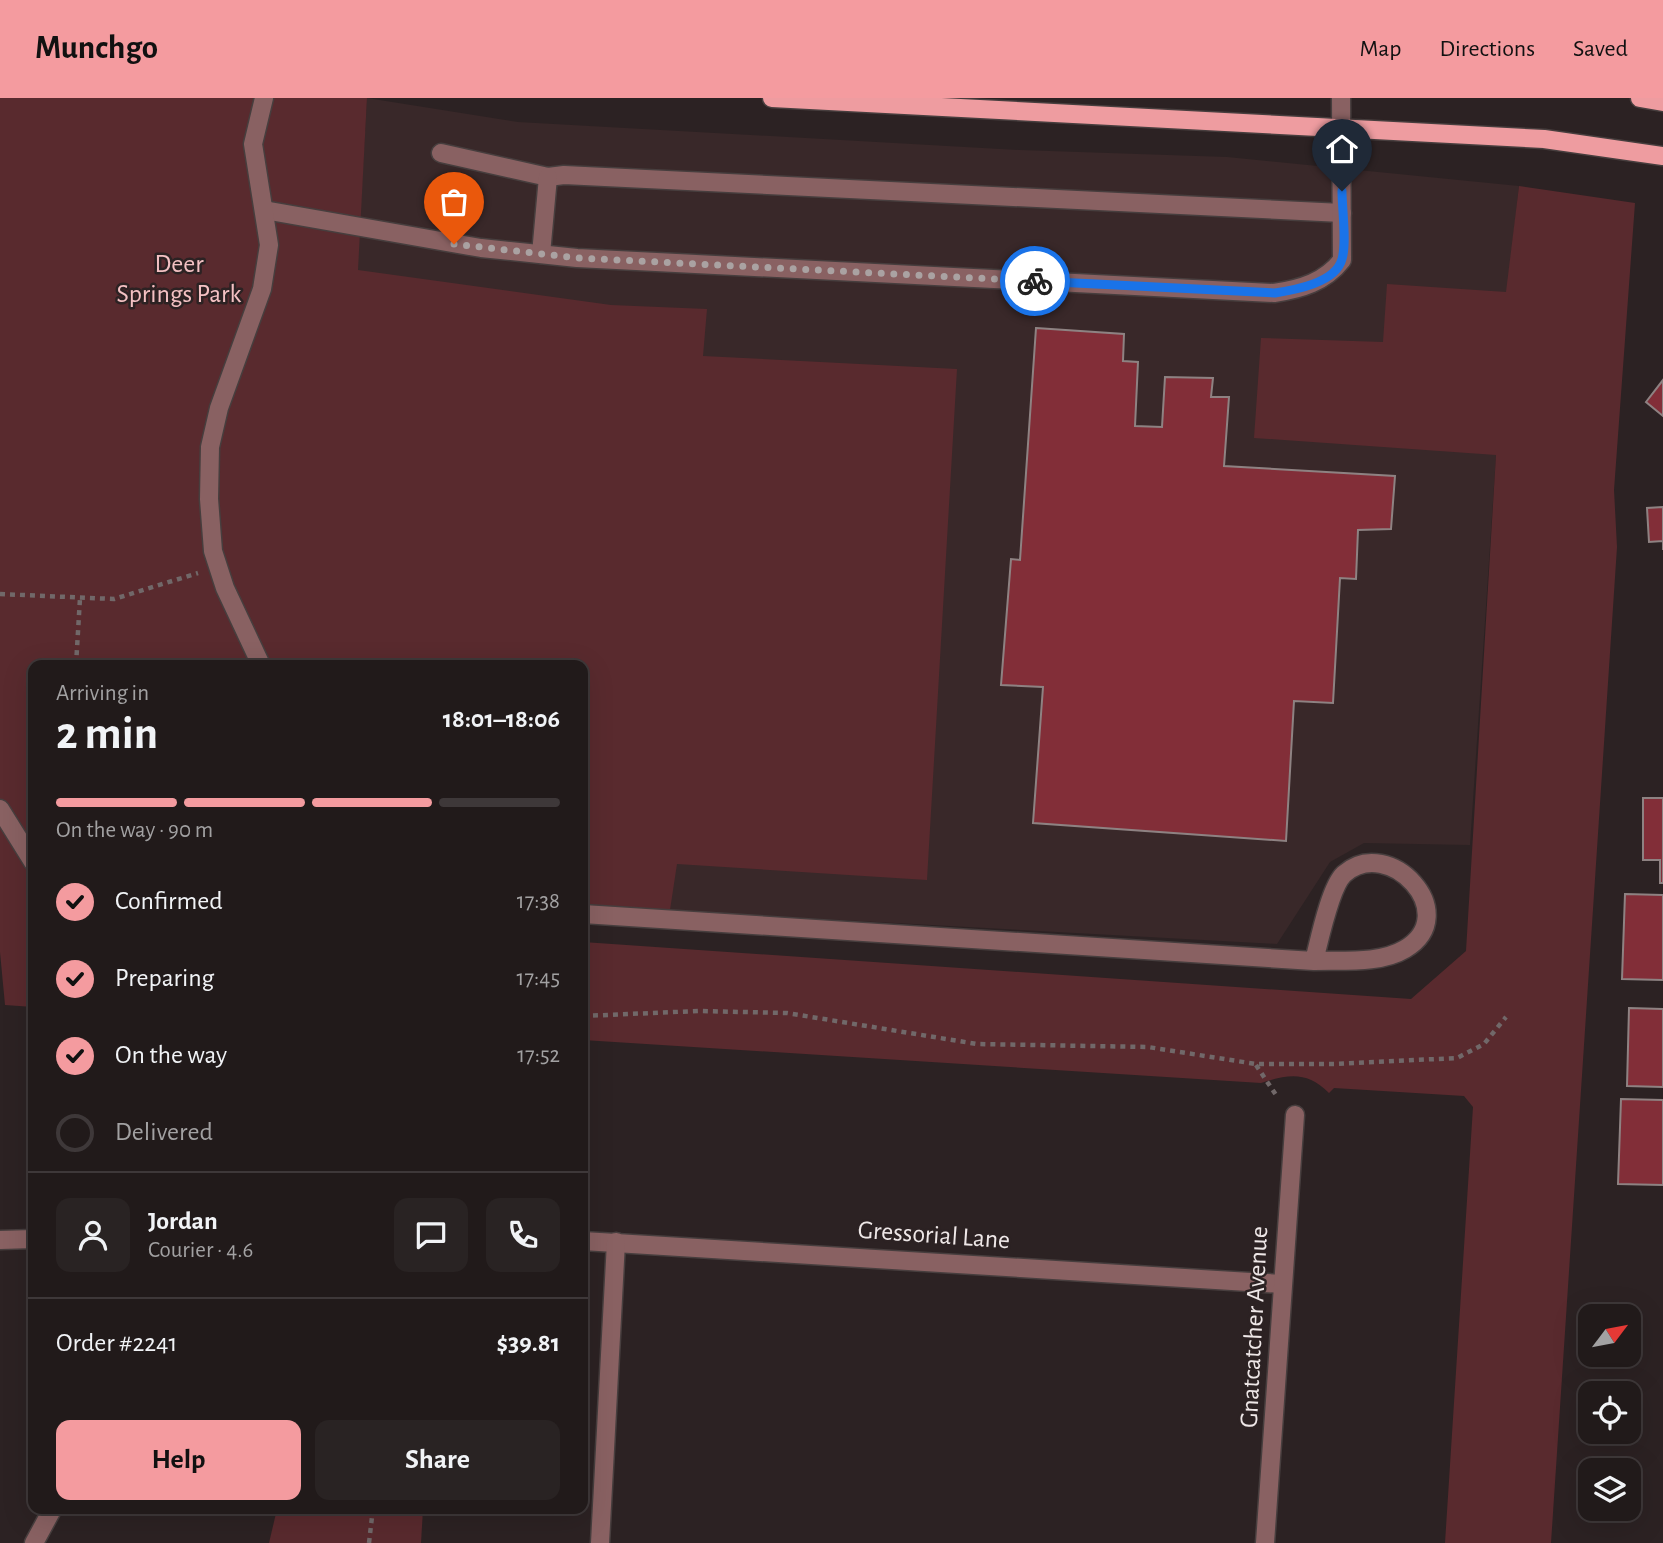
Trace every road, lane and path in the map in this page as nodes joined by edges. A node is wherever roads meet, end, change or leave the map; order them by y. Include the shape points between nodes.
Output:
1 (264, 98) edge
2 (772, 98) edge
3 (1341, 98) edge
4 (1640, 98) edge
5 (1663, 102) edge
6 (1342, 128) junction
7 (441, 153) dead end
8 (1663, 156) edge
9 (548, 177) junction
10 (264, 210) junction
11 (1342, 213) junction
12 (541, 254) junction
13 (219, 567) junction
14 (0, 594) edge
15 (80, 598) junction
16 (76, 660) edge
17 (259, 660) edge
18 (0, 809) edge
19 (28, 854) edge
20 (588, 915) edge
21 (1314, 961) junction
22 (588, 1016) edge
23 (1506, 1017) dead end
24 (1256, 1064) junction
25 (1295, 1115) joint
26 (28, 1239) edge
27 (0, 1240) edge
28 (588, 1241) edge
29 (617, 1242) junction
30 (1282, 1284) junction
31 (50, 1514) edge
32 (372, 1514) edge
33 (34, 1543) edge
34 (369, 1543) edge
35 (600, 1543) edge
36 (1265, 1543) edge

1 - 10 street via 253,144
2 - 6 main road
3 - 6 street
4 - 5 main road
6 - 8 main road via 1544,139
6 - 11 street
7 - 9 street
9 - 11 street
9 - 12 street
10 - 12 street
10 - 13 street via 269,245 262,289 219,408 210,447 209,499 213,551
11 - 12 street via 1342,260 1333,272 1314,283 1275,293
13 - 15 path via 114,599
13 - 17 street
14 - 15 path
15 - 16 path
18 - 19 street
20 - 21 street
21 - 21 street via 1380,958 1404,950 1421,936 1427,920 1424,896 1404,873 1384,864 1366,864 1343,875
22 - 24 path via 787,1013 977,1044 1148,1046
23 - 24 path via 1484,1044 1457,1058
24 - 25 path
25 - 30 street, Gnatcatcher Avenue
26 - 27 street
28 - 29 street, Gressorial Lane
29 - 30 street, Gressorial Lane
29 - 35 street
30 - 36 street, Gnatcatcher Avenue
31 - 33 street
32 - 34 path

